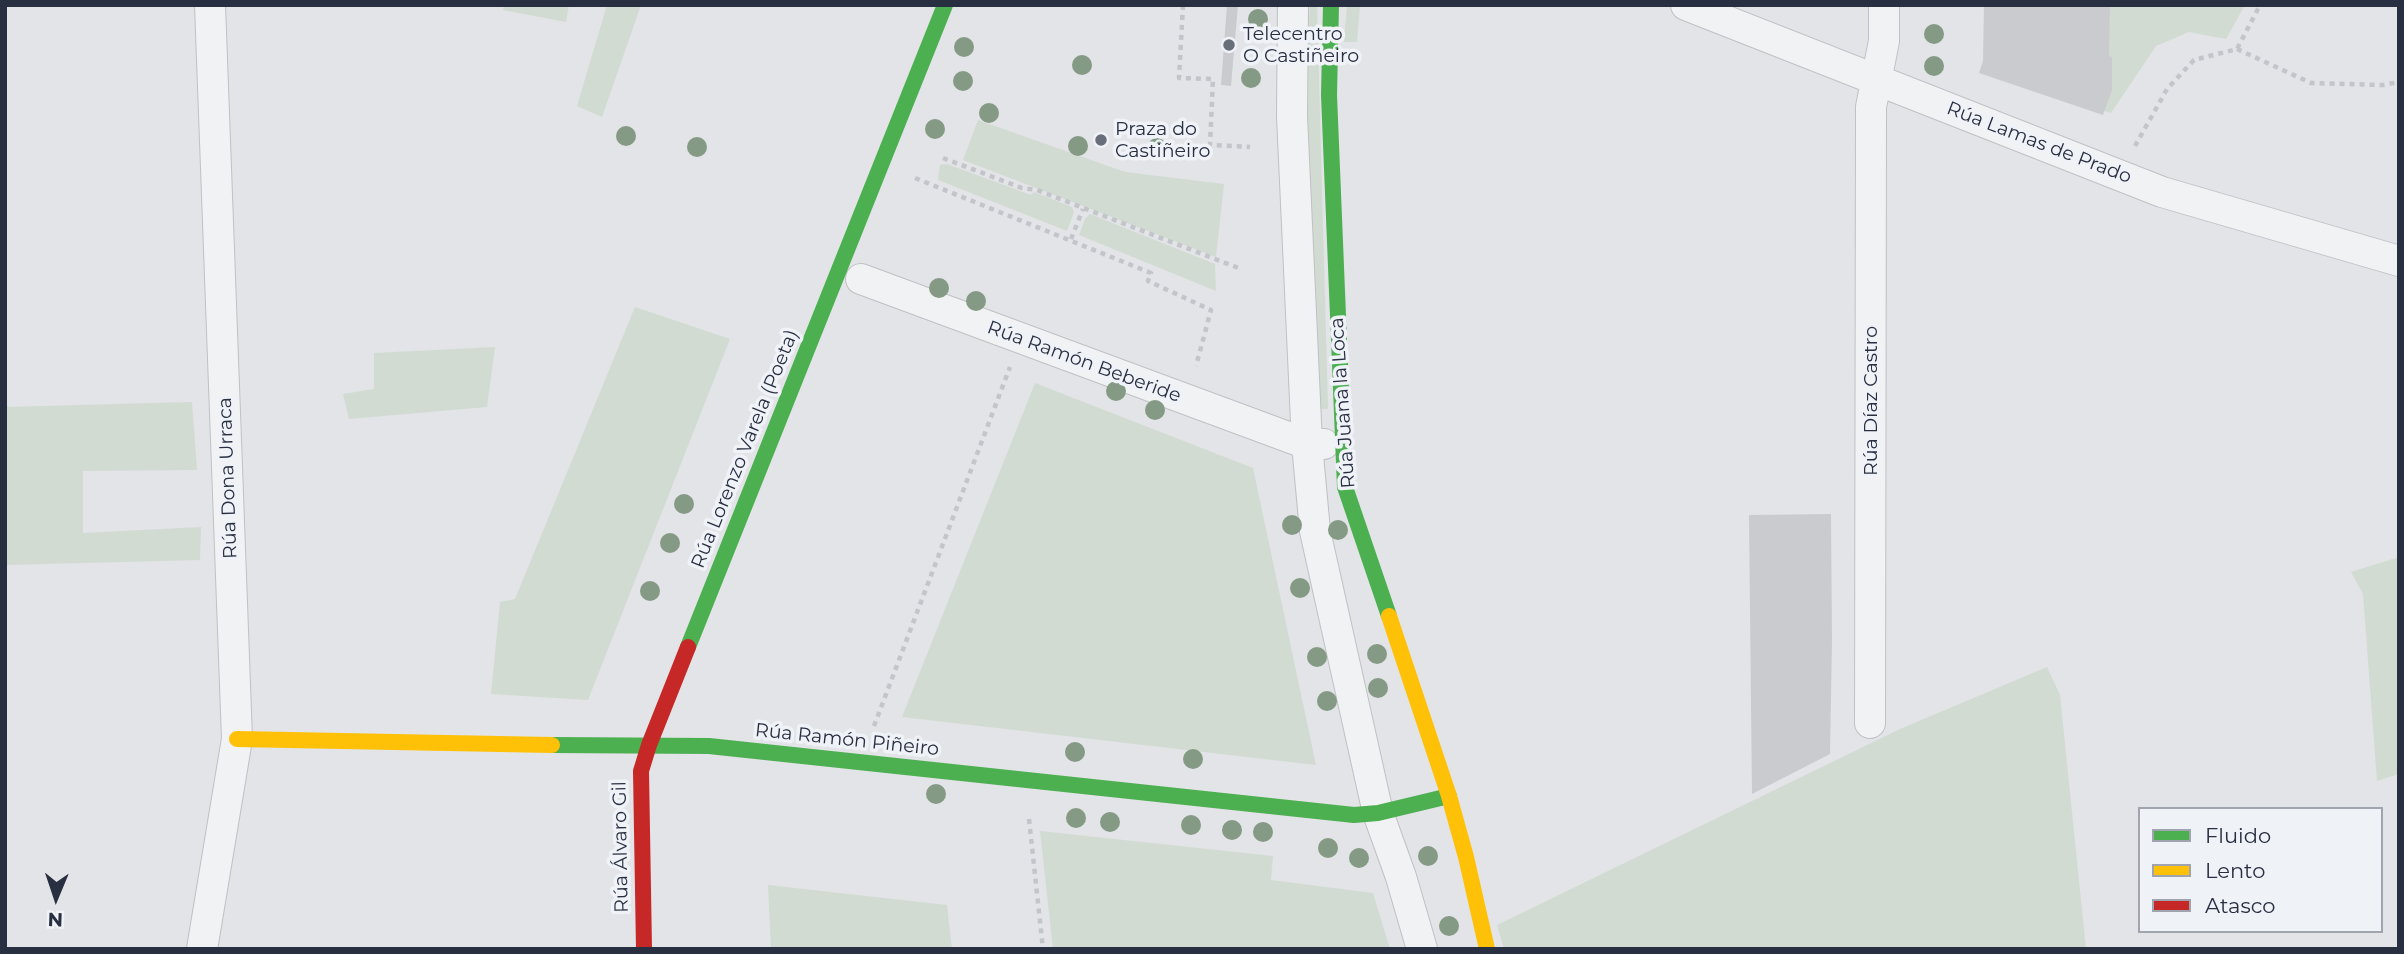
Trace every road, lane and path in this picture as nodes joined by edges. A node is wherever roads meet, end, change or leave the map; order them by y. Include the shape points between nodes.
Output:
1 (210, 5) edge
2 (945, 5) edge
3 (1183, 5) edge
4 (1293, 5) edge
5 (1331, 5) edge
6 (1686, 5) edge
7 (2260, 5) edge
8 (1890, 11) edge
9 (2237, 49) junction
10 (1876, 80) junction
11 (2399, 82) edge
12 (1250, 147) dead end
13 (943, 158) dead end
14 (2123, 177) junction
15 (914, 178) dead end
16 (1083, 209) junction
17 (1071, 239) junction
18 (2399, 261) edge
19 (1241, 269) dead end
20 (861, 279) dead end
21 (1021, 338) junction
22 (1186, 400) junction
23 (1307, 444) junction
24 (1343, 444) junction
25 (1870, 723) dead end
26 (873, 726) dead end
27 (237, 739) junction
28 (649, 745) junction
29 (1449, 796) junction
30 (1378, 813) junction
31 (1029, 819) dead end
32 (202, 949) edge
33 (644, 949) edge
34 (1043, 949) edge
35 (1422, 949) edge
36 (1487, 949) edge

1 - 27 street, Rúa Dona Urraca
2 - 28 street, Rúa Lorenzo Varela (Poeta)
3 - 12 path via 1179,78 1213,79 1210,145
4 - 23 street, Rúa Juana la Loca via 1293,116
5 - 24 street, Rúa Juana la Loca via 1329,95
6 - 10 street, Rúa Lamas de Prado
7 - 9 path
8 - 10 street, Rúa Díaz Castro
9 - 11 path via 2311,83
9 - 14 path via 2194,60 2167,89 2130,155
10 - 14 street, Rúa Lamas de Prado
10 - 25 street, Rúa Díaz Castro via 1871,107
13 - 16 path
14 - 18 street, Rúa Lamas de Prado
15 - 17 path
16 - 17 path
16 - 19 path
17 - 22 path via 1150,273 1148,281 1211,310
20 - 21 street, Rúa Ramón Beberide
21 - 22 street, Rúa Ramón Beberide
21 - 26 path
22 - 23 street, Rúa Ramón Beberide
23 - 24 street, Rúa Ramón Beberide
23 - 30 street, Rúa Juana la Loca via 1315,531
24 - 29 street, Rúa Juana la Loca via 1345,487
27 - 28 street, Rúa Ramón Piñeiro
27 - 32 street, Rúa Dona Urraca
28 - 30 street, Rúa Ramón Piñeiro via 709,746 1354,815
28 - 33 street, Rúa Álvaro Gil via 641,771
29 - 30 street, Rúa Ramón Piñeiro
29 - 36 street, Rúa Juana la Loca
30 - 35 street, Rúa Juana la Loca
31 - 34 path

